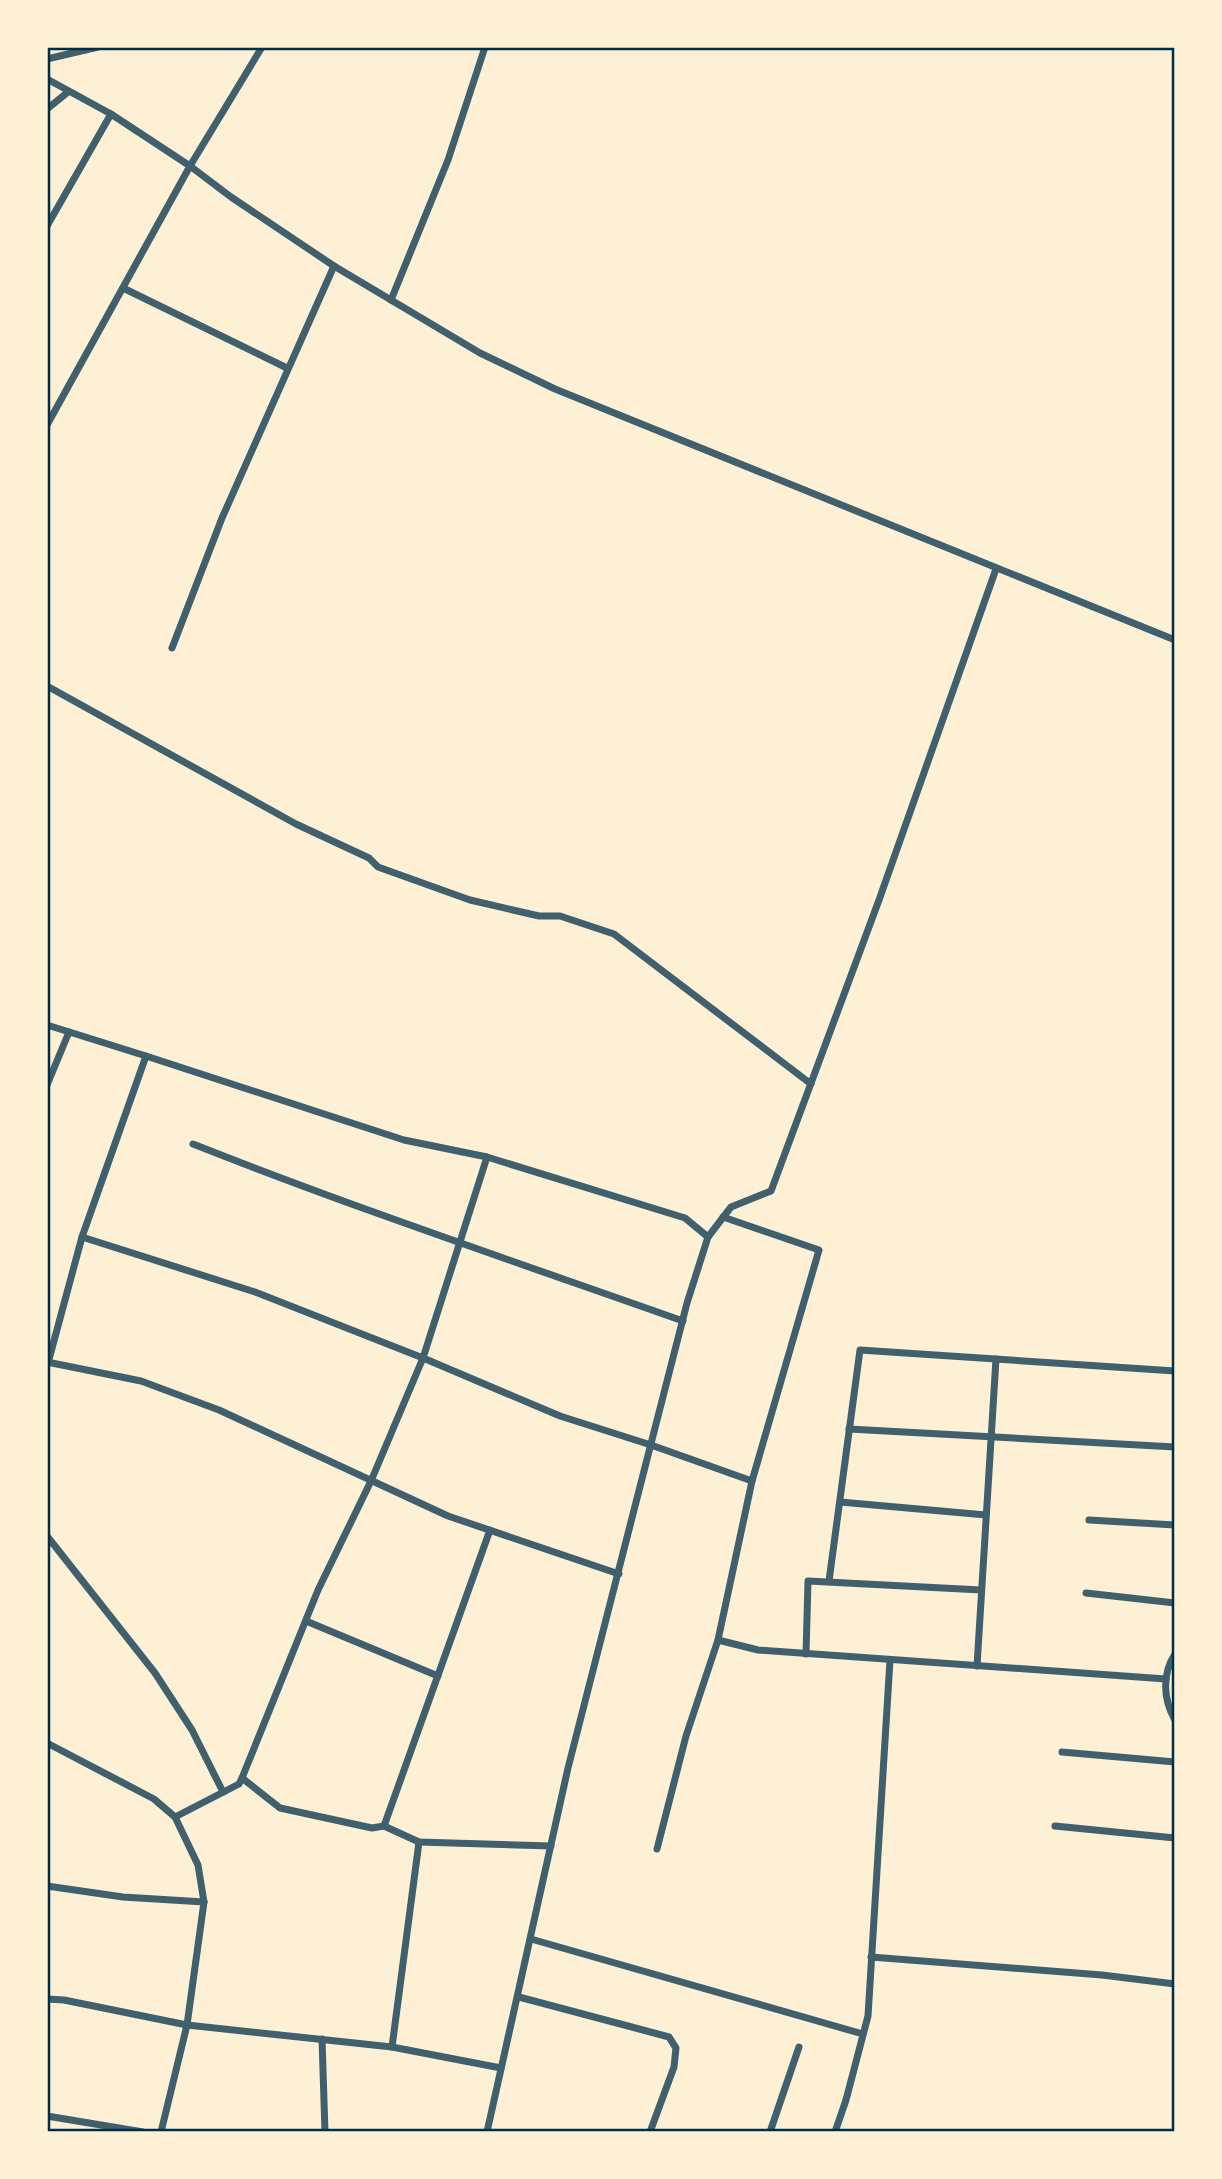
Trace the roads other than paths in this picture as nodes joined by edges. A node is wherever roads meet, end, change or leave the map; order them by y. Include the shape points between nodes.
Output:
1 (97, 47) edge
2 (262, 47) edge
3 (485, 47) edge
4 (47, 60) edge
5 (47, 79) edge
6 (68, 92) junction
7 (47, 109) edge
8 (111, 114) junction
9 (190, 166) junction
10 (47, 226) edge
11 (334, 266) junction
12 (123, 288) junction
13 (391, 300) junction
14 (287, 368) junction
15 (47, 425) edge
16 (996, 569) junction
17 (1175, 640) edge
18 (173, 649) dead end
19 (47, 686) edge
20 (47, 1025) edge
21 (69, 1032) junction
22 (146, 1056) junction
23 (811, 1084) junction
24 (47, 1085) edge
25 (193, 1144) dead end
26 (487, 1157) junction
27 (723, 1217) junction
28 (82, 1237) junction
29 (708, 1237) junction
30 (459, 1244) junction
31 (682, 1321) junction
32 (423, 1358) junction
33 (996, 1359) junction
34 (48, 1362) edge
35 (1175, 1371) edge
36 (849, 1429) junction
37 (991, 1438) junction
38 (652, 1445) junction
39 (1175, 1447) edge
40 (371, 1481) junction
41 (752, 1481) junction
42 (840, 1502) junction
43 (986, 1515) junction
44 (1088, 1520) dead end
45 (1175, 1525) edge
46 (490, 1530) junction
47 (47, 1536) edge
48 (619, 1574) junction
49 (829, 1581) junction
50 (981, 1591) junction
51 (1086, 1593) dead end
52 (1175, 1603) edge
53 (306, 1621) junction
54 (718, 1640) junction
55 (806, 1654) junction
56 (1175, 1654) edge
57 (890, 1660) junction
58 (977, 1666) junction
59 (438, 1676) junction
60 (1166, 1679) junction
61 (1175, 1720) edge
62 (47, 1744) edge
63 (1062, 1752) dead end
64 (1175, 1762) edge
65 (242, 1777) junction
66 (223, 1792) junction
67 (175, 1817) junction
68 (384, 1826) junction
69 (1055, 1826) dead end
70 (1175, 1838) edge
71 (419, 1842) junction
72 (551, 1846) junction
73 (657, 1849) dead end
74 (47, 1886) edge
75 (204, 1902) junction
76 (531, 1939) junction
77 (871, 1956) junction
78 (1175, 1984) edge
79 (519, 1997) junction
80 (47, 1999) edge
81 (187, 2025) junction
82 (863, 2034) junction
83 (322, 2039) junction
84 (392, 2047) junction
85 (799, 2047) dead end
86 (502, 2068) junction
87 (47, 2116) edge
88 (143, 2132) edge
89 (161, 2132) edge
90 (325, 2132) edge
91 (487, 2132) edge
92 (650, 2132) edge
93 (770, 2132) edge
94 (835, 2132) edge

1 - 4 street
2 - 9 street
3 - 13 street via 448,160
5 - 6 street
6 - 7 street
6 - 8 street
8 - 9 street
8 - 10 street
9 - 11 street
9 - 12 street
11 - 13 street
11 - 14 street
12 - 14 street
12 - 15 street
13 - 16 street via 480,354 555,389
14 - 18 street via 222,518
16 - 17 street
16 - 23 street
19 - 23 street via 296,824 369,858 378,867 470,900 539,916 560,916 614,934
20 - 21 street
21 - 22 street
21 - 24 street
22 - 26 street via 404,1140
22 - 28 street
23 - 27 street via 771,1191 731,1207
25 - 30 street
26 - 29 street via 685,1218
26 - 30 street
27 - 29 street
27 - 41 street via 819,1250
28 - 32 street via 255,1292
28 - 34 street
29 - 31 street
30 - 31 street
30 - 32 street
31 - 38 street
32 - 38 street via 560,1416
32 - 40 street
33 - 35 street
33 - 36 street via 860,1350
33 - 37 street
34 - 40 street via 141,1381 219,1410
36 - 37 street
36 - 42 street
37 - 39 street
37 - 43 street
38 - 41 street
38 - 48 street
40 - 46 street
40 - 53 street
41 - 54 street
42 - 43 street
42 - 49 street
43 - 50 street
44 - 45 street
46 - 48 street
46 - 59 street
47 - 66 street via 155,1673 192,1730
48 - 72 street
49 - 50 street
49 - 55 street via 808,1581
50 - 58 street
51 - 52 street
53 - 59 street
53 - 65 street
54 - 55 street via 758,1650
54 - 73 street via 686,1736
55 - 57 street
56 - 60 street
57 - 58 street
57 - 77 street
58 - 60 street
59 - 68 street
60 - 61 street via 1167,1705
62 - 67 street via 154,1799
63 - 64 street
65 - 66 street via 239,1784
65 - 68 street via 280,1808 372,1828
66 - 67 street
67 - 75 street via 198,1865
68 - 71 street
69 - 70 street
71 - 72 street
71 - 84 street
72 - 76 street
74 - 75 street
75 - 81 street
76 - 79 street
76 - 82 street
77 - 78 street
77 - 82 street
79 - 86 street
79 - 92 street via 669,2037 676,2048 674,2067
80 - 81 street
81 - 83 street
81 - 89 street
82 - 94 street
83 - 84 street
83 - 90 street
84 - 86 street
85 - 93 street
86 - 91 street
87 - 88 street

